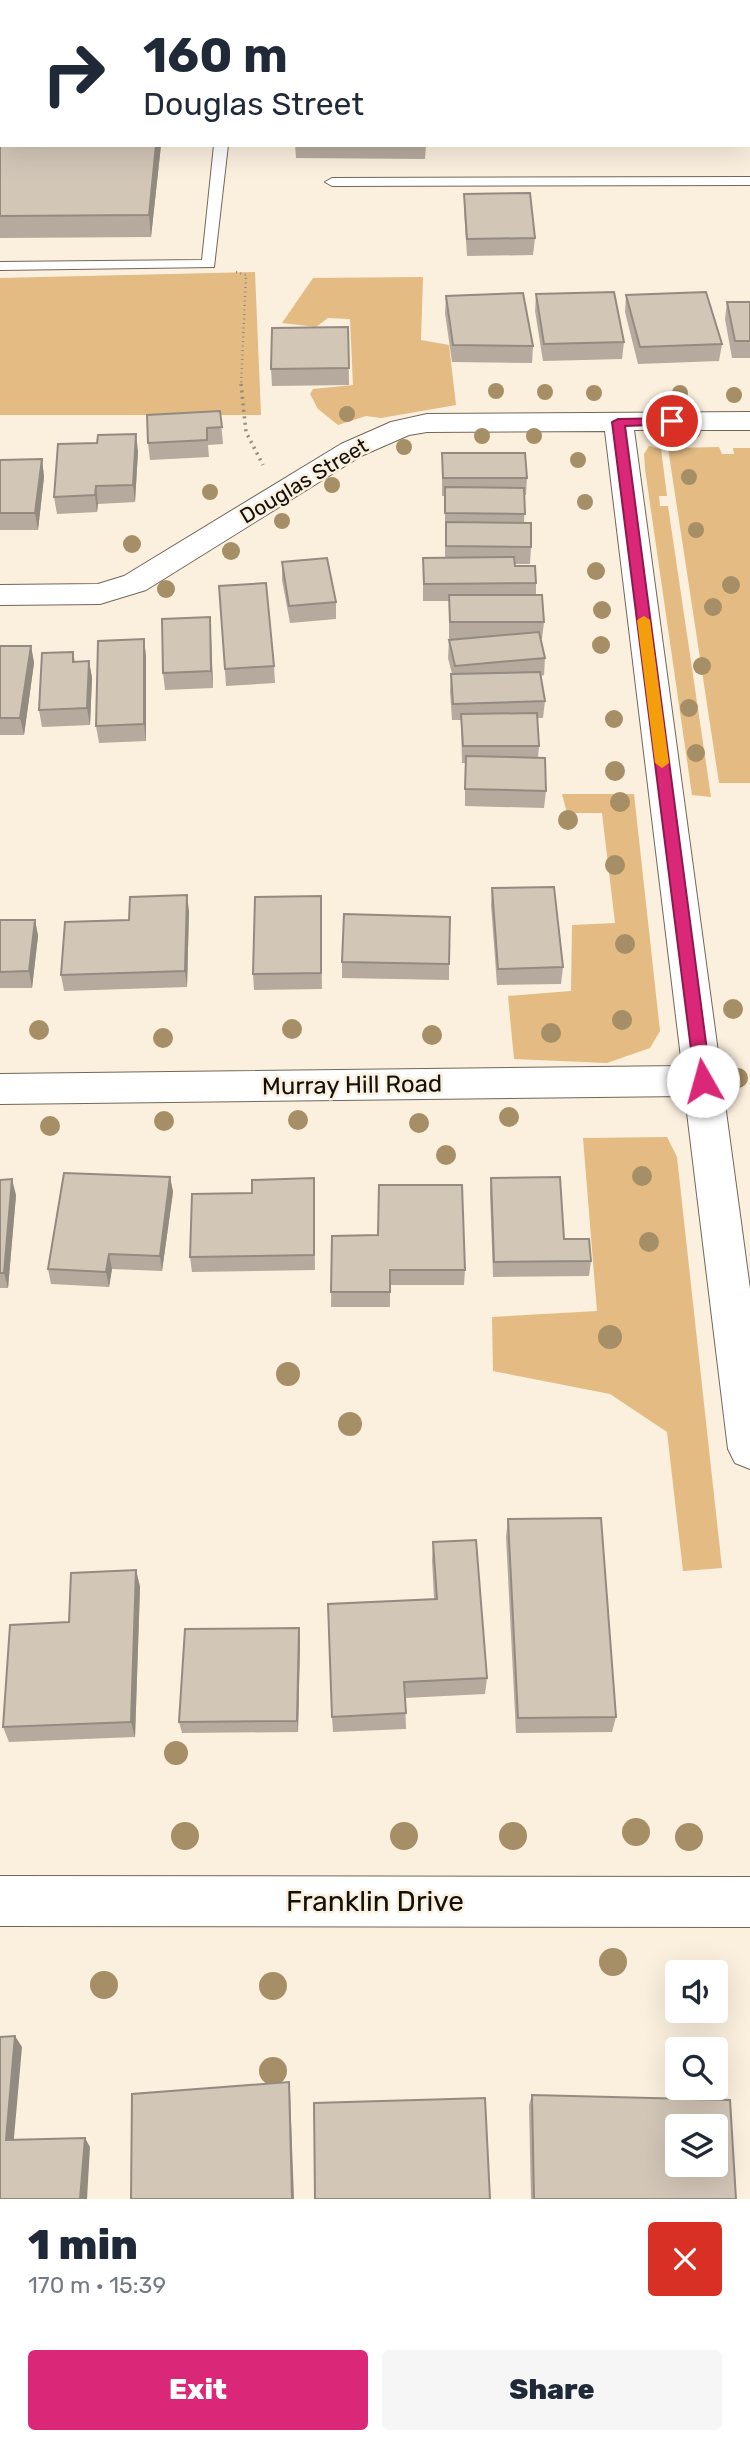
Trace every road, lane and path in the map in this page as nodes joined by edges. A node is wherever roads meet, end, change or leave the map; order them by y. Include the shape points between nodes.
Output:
1 (221, 147) edge
2 (750, 181) edge
3 (332, 182) dead end
4 (209, 264) junction
5 (0, 266) edge
6 (750, 421) edge
7 (618, 422) junction
8 (298, 484) junction
9 (0, 595) edge
10 (703, 1081) junction
11 (0, 1089) edge
12 (750, 1449) edge
13 (0, 1901) edge
14 (750, 1902) edge

1 - 4 lane
2 - 3 lane
4 - 5 lane
4 - 8 path via 246,275 241,386 246,432 263,465
6 - 7 street, Douglas Street
7 - 8 street, Douglas Street via 427,423 401,428 351,450
7 - 10 street
8 - 9 street, Douglas Street via 135,583 100,594
10 - 11 street, Murray Hill Road
10 - 12 street
13 - 14 street, Franklin Drive

